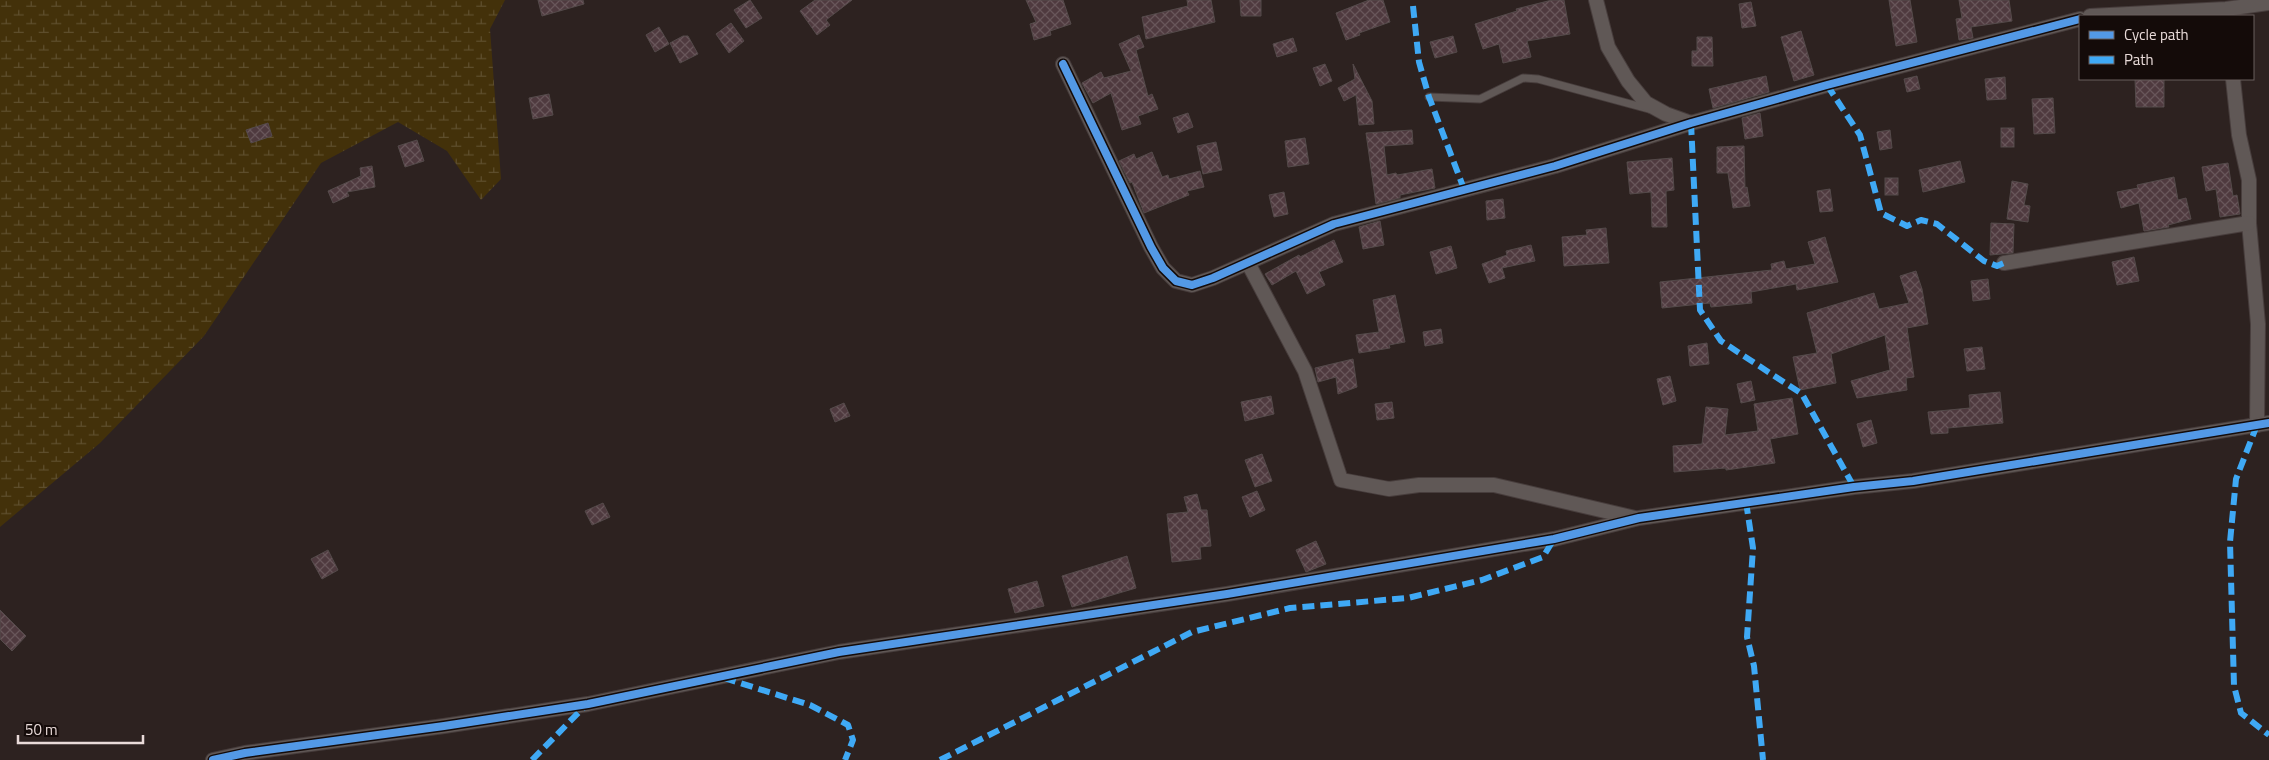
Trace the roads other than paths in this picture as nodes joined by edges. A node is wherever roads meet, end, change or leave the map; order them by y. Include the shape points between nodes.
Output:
1 (1596, 0) edge
2 (2269, 3) edge
3 (2226, 13) edge
4 (2135, 15) edge
5 (2079, 19) edge
6 (1063, 64) dead end
7 (2233, 80) edge
8 (1429, 97) dead end
9 (1666, 114) junction
10 (1691, 124) junction
11 (2249, 223) junction
12 (1248, 262) junction
13 (2004, 263) dead end
14 (2263, 424) edge
15 (1639, 518) junction
16 (213, 760) edge

1 - 9 street via 1608,47 1628,81 1646,103
2 - 3 street
3 - 4 street
5 - 10 street
6 - 12 street via 1163,268 1176,281 1192,285
7 - 11 street via 2239,135 2249,180
8 - 9 lane via 1480,99 1523,78 1538,79
9 - 10 street
10 - 12 street via 1555,166 1334,224
11 - 13 street
11 - 14 street
12 - 15 street via 1305,372 1341,480 1389,489 1419,485 1494,486
14 - 15 street via 1914,480
15 - 16 street via 1554,539 1227,594 839,652 588,704

